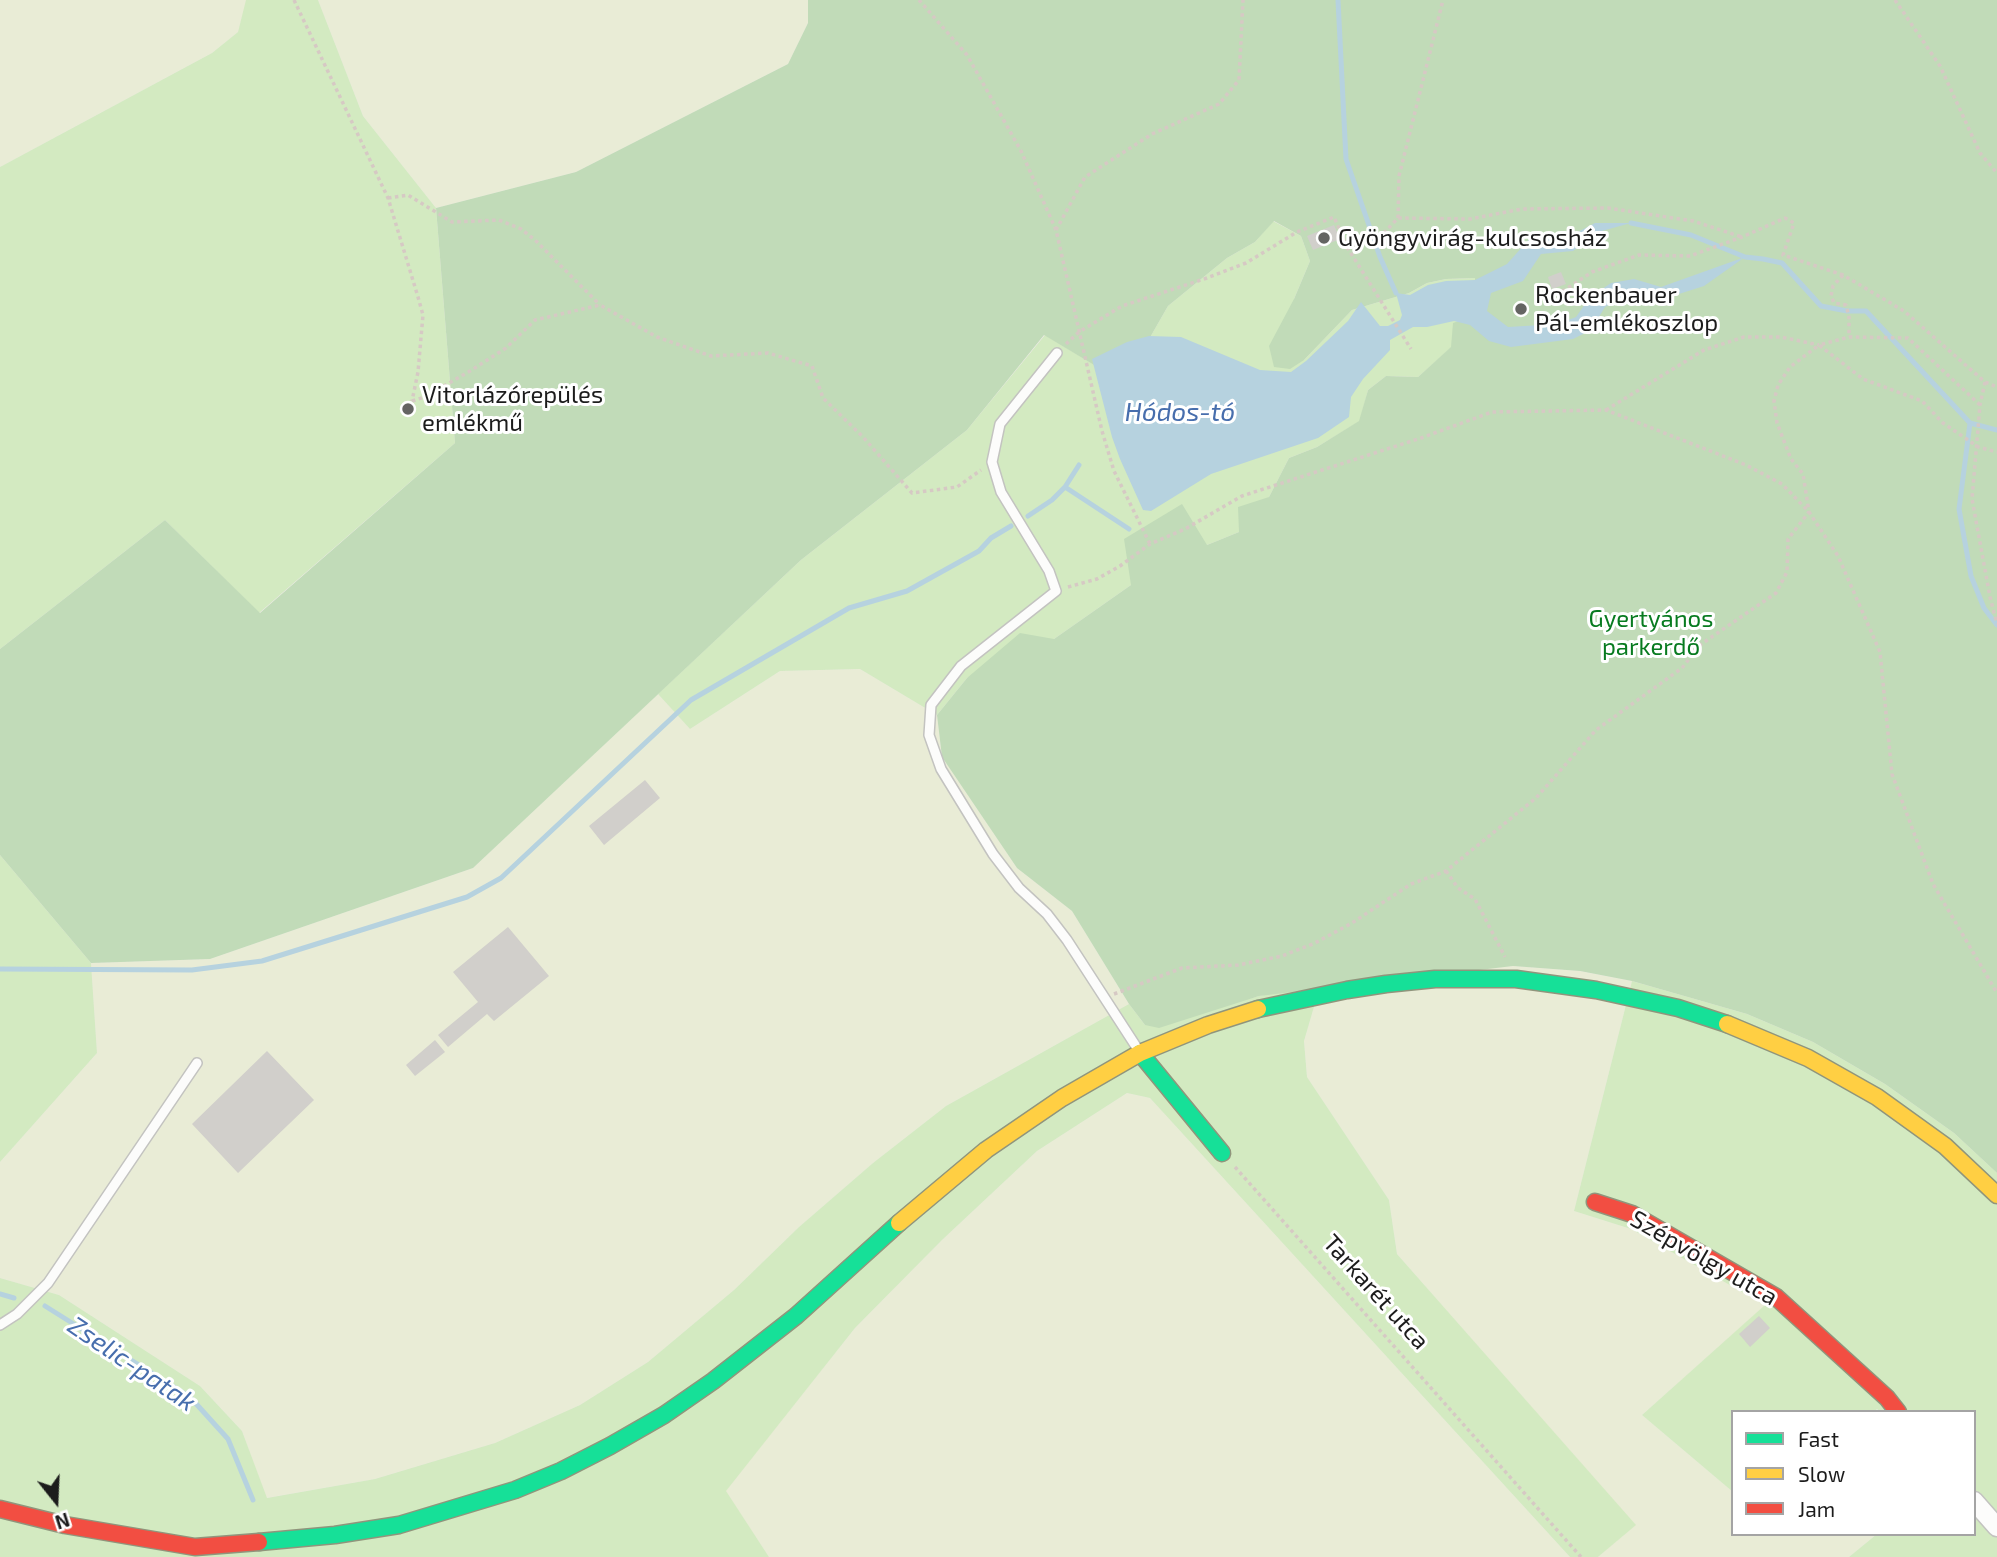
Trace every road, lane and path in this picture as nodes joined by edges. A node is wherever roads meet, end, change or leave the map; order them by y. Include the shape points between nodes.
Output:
1 (293, 0) edge
2 (919, 0) edge
3 (1243, 0) edge
4 (1443, 0) edge
5 (1895, 0) edge
6 (1997, 173) edge
7 (388, 198) junction
8 (1398, 218) junction
9 (1056, 230) junction
10 (1742, 237) junction
11 (1347, 247) junction
12 (1843, 275) junction
13 (1536, 301) dead end
14 (600, 305) junction
15 (1079, 332) junction
16 (1849, 337) junction
17 (1819, 345) junction
18 (1411, 349) dead end
19 (1057, 354) joint
20 (1985, 382) junction
21 (1997, 387) edge
22 (1980, 405) junction
23 (1606, 411) junction
24 (1978, 447) junction
25 (1997, 452) edge
26 (992, 462) junction
27 (1809, 512) junction
28 (1150, 544) junction
29 (1056, 591) junction
30 (1997, 624) edge
31 (1446, 871) junction
32 (1516, 979) junction
33 (1997, 993) edge
34 (1106, 997) junction
35 (1140, 1053) junction
36 (197, 1063) dead end
37 (1222, 1153) joint
38 (1997, 1195) edge
39 (1594, 1202) dead end
40 (0, 1325) edge
41 (1896, 1410) edge
42 (1976, 1503) edge
43 (0, 1510) edge
44 (1997, 1527) edge
45 (1581, 1557) edge

1 - 7 path
2 - 9 path via 967,55 1021,151
3 - 9 path via 1240,80 1219,104 1152,134 1085,177
4 - 8 path via 1399,176
5 - 6 path via 1940,66 1980,153
7 - 14 path via 408,195 452,222 499,220 521,229
7 - 14 path via 423,315 412,401 470,372 506,348 535,320
8 - 10 path via 1469,219 1522,209 1608,208 1693,221
8 - 11 path via 1383,234
9 - 15 path
10 - 12 path via 1785,218 1794,223 1783,255
10 - 13 path via 1690,256 1639,255 1592,272 1563,291
11 - 15 path via 1334,217 1297,232 1245,263 1122,306
11 - 18 path
12 - 16 path via 1831,296 1834,303 1846,305
12 - 20 path via 1904,311
14 - 26 path via 657,337 711,356 768,353 811,366 823,398 912,493 957,487
15 - 19 path
15 - 28 path via 1114,471
16 - 17 path
16 - 22 path via 1908,338
17 - 23 path via 1781,337 1744,337 1704,350
17 - 24 path via 1863,379 1922,401 1943,423
17 - 27 path via 1790,367 1774,401 1791,459 1803,474
19 - 26 lane via 1000,424
20 - 21 path
20 - 22 path
22 - 24 path
23 - 27 path via 1746,465 1782,484
23 - 28 path via 1492,412 1241,496
24 - 25 path
24 - 30 path via 1972,499
26 - 29 lane via 1001,492 1049,571
27 - 31 path via 1788,539 1787,572 1776,593 1700,645 1682,668 1596,730 1536,798
27 - 33 path via 1838,556 1880,652 1892,774 1933,884
28 - 29 path via 1097,579
29 - 34 lane via 961,666 931,705 929,735 941,769 993,854 1047,914
31 - 32 path via 1458,888 1475,899
31 - 34 path via 1411,884 1352,923 1282,956 1238,965 1182,968
32 - 35 main road via 1435,979 1347,990 1261,1008
32 - 38 main road via 1678,1008 1808,1058 1877,1097 1945,1146
34 - 35 lane
35 - 37 main road
35 - 43 main road via 986,1150 796,1316 713,1381 610,1446 515,1490 399,1525 195,1547
36 - 40 lane via 48,1283
37 - 45 path, Tarkarét utca
39 - 41 main road, Szépvölgy utca via 1632,1214 1776,1297
42 - 44 street

